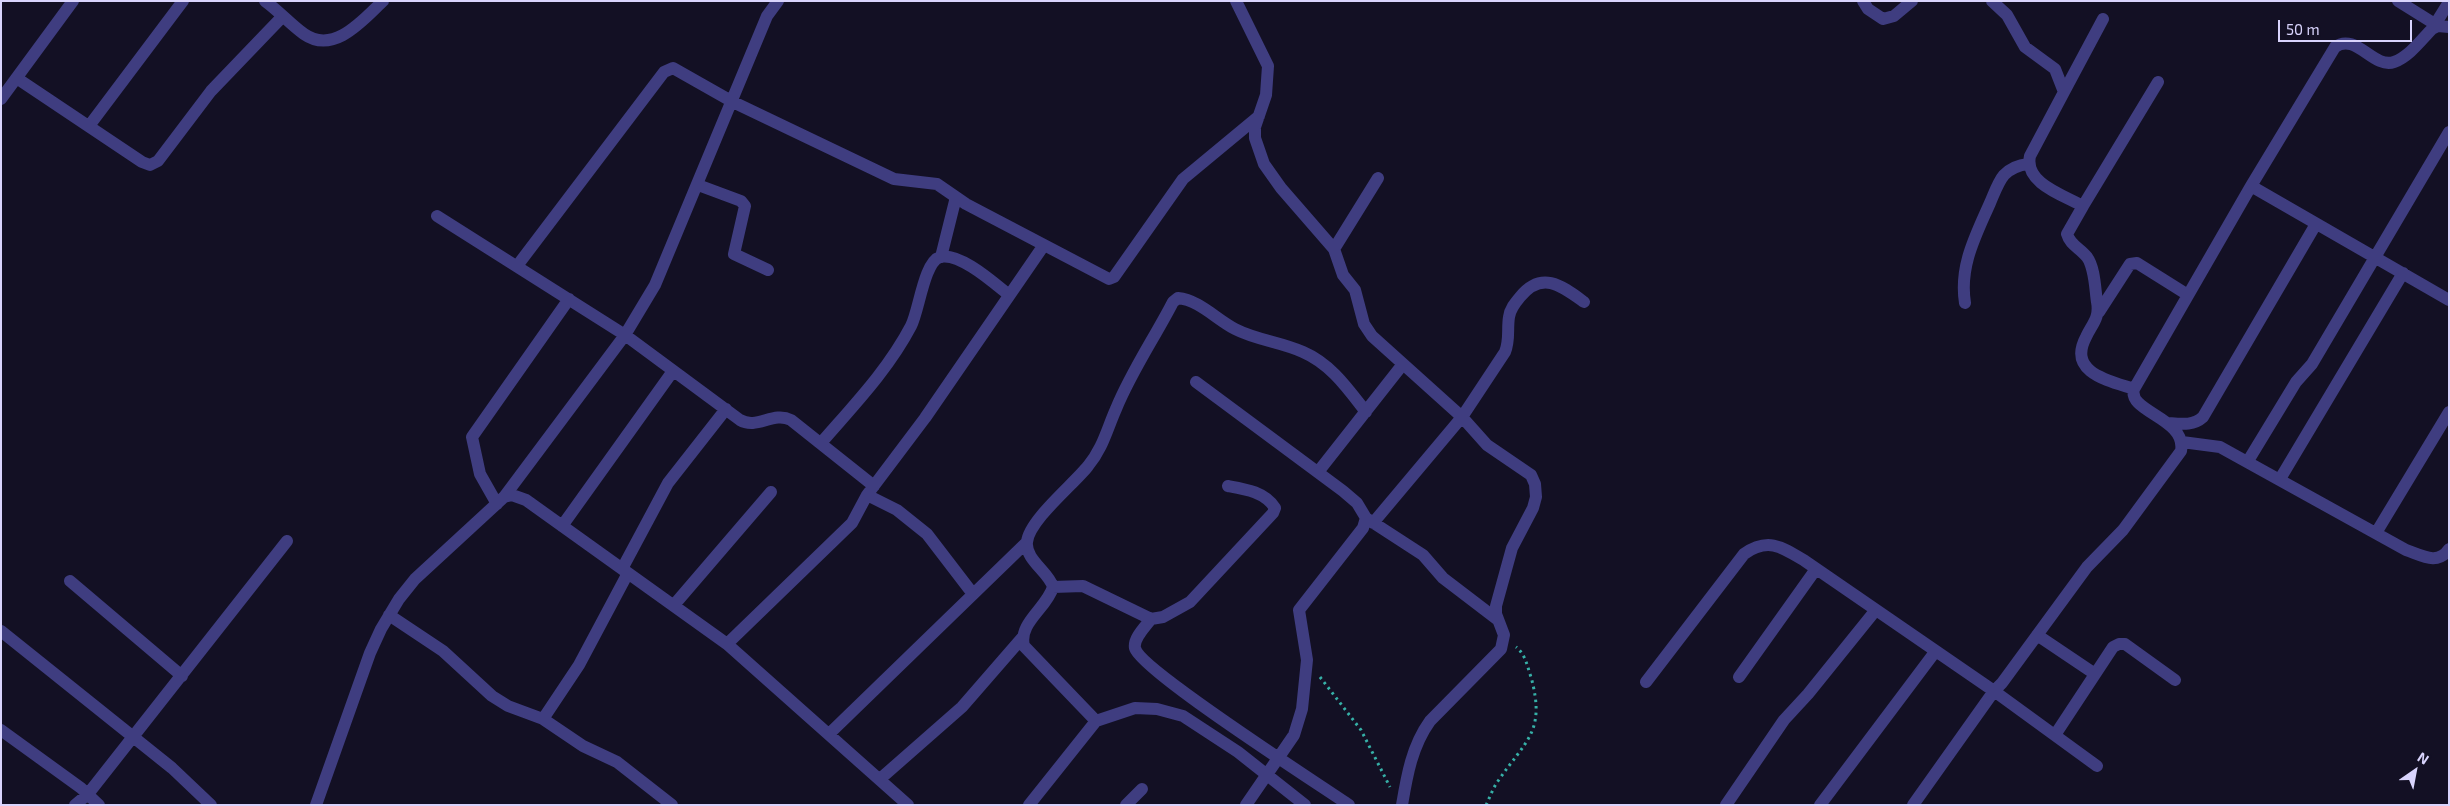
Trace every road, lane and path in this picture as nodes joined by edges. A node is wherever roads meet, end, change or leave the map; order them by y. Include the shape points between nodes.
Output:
1 (73, 1) edge
2 (183, 1) edge
3 (383, 1) edge
4 (778, 1) edge
5 (1236, 1) edge
6 (1863, 1) edge
7 (1912, 1) edge
8 (1992, 1) edge
9 (2398, 1) edge
10 (2449, 2) edge
11 (276, 7) edge
12 (2103, 19) dead end
13 (2441, 25) edge
14 (18, 79) junction
15 (2158, 82) dead end
16 (2064, 92) junction
17 (1, 100) edge
18 (733, 102) junction
19 (1259, 116) junction
20 (90, 126) junction
21 (2449, 132) edge
22 (2028, 164) junction
23 (1378, 178) dead end
24 (698, 185) junction
25 (2251, 186) junction
26 (956, 197) junction
27 (2083, 206) junction
28 (437, 216) dead end
29 (2316, 224) junction
30 (1044, 245) junction
31 (1334, 249) junction
32 (941, 257) junction
33 (2375, 257) junction
34 (517, 266) junction
35 (768, 270) dead end
36 (2403, 273) junction
37 (1009, 295) junction
38 (2188, 295) junction
39 (569, 299) junction
40 (2449, 300) edge
41 (1584, 302) dead end
42 (1965, 303) dead end
43 (2099, 312) junction
44 (625, 335) junction
45 (1403, 364) junction
46 (673, 371) junction
47 (1196, 382) dead end
48 (2134, 389) junction
49 (726, 410) junction
50 (1366, 412) junction
51 (2449, 412) edge
52 (1462, 417) junction
53 (2168, 423) junction
54 (2182, 442) junction
55 (821, 443) junction
56 (2248, 461) junction
57 (1318, 472) junction
58 (2280, 479) junction
59 (1228, 486) dead end
60 (870, 490) junction
61 (771, 492) dead end
62 (500, 501) junction
63 (1369, 520) junction
64 (562, 526) junction
65 (2376, 533) junction
66 (287, 541) dead end
67 (1027, 542) junction
68 (2449, 549) edge
69 (1816, 569) junction
70 (625, 571) junction
71 (70, 581) dead end
72 (1054, 587) junction
73 (973, 594) junction
74 (674, 605) junction
75 (1875, 611) junction
76 (389, 615) junction
77 (1151, 619) junction
78 (1498, 620) junction
79 (1, 631) edge
80 (2037, 635) junction
81 (1022, 638) junction
82 (1504, 643) junction
83 (727, 644) junction
84 (1935, 652) junction
85 (1307, 660) junction
86 (2095, 674) junction
87 (182, 676) junction
88 (1739, 677) dead end
89 (2174, 680) dead end
90 (1646, 682) dead end
91 (1994, 691) junction
92 (543, 719) junction
93 (1096, 721) junction
94 (1, 730) edge
95 (830, 733) junction
96 (2055, 735) junction
97 (132, 736) junction
98 (1280, 757) junction
99 (2097, 766) dead end
100 (1268, 774) junction
101 (880, 779) junction
102 (1142, 789) dead end
103 (1392, 789) dead end
104 (88, 794) junction
105 (75, 805) edge
106 (99, 805) edge
107 (211, 805) edge
108 (316, 805) edge
109 (672, 805) edge
110 (908, 805) edge
111 (1028, 805) edge
112 (1126, 805) edge
113 (1246, 805) edge
114 (1305, 805) edge
115 (1349, 805) edge
116 (1402, 805) edge
117 (1486, 805) edge
118 (1726, 805) edge
119 (1820, 805) edge
120 (1913, 805) edge

1 - 14 street
2 - 20 street
3 - 11 street via 354,28 335,40 321,41 305,35
4 - 18 street via 770,10
5 - 19 street via 1268,66 1266,95
6 - 7 street via 1868,9 1883,19 1894,16
8 - 16 street via 2007,15 2025,47 2055,69
9 - 13 street
10 - 13 street
11 - 20 street via 158,161 150,165 142,162
12 - 16 street
13 - 25 street via 2392,62 2384,63 2349,43 2341,42 2335,47
14 - 17 street
14 - 20 street
15 - 27 street
16 - 22 street
18 - 24 street
18 - 26 street via 894,179 936,184
18 - 34 street via 678,69 664,72
19 - 30 street via 1183,179 1114,277 1109,279
19 - 31 street via 1255,138 1264,164
21 - 33 street
22 - 27 street via 2029,170 2043,184
22 - 42 street via 2018,165 2002,176 1965,265
23 - 31 street
24 - 35 street via 741,201 745,206 734,254
24 - 44 street via 655,285
25 - 29 street
25 - 38 street
26 - 30 street
26 - 32 street
27 - 43 street via 2067,234 2090,264
28 - 34 street
29 - 33 street
29 - 53 street via 2203,417 2188,424
30 - 37 street
31 - 45 street via 1343,275 1355,290 1368,330
32 - 37 street via 980,272
32 - 55 street via 927,274 914,321 894,358
33 - 36 street
33 - 56 street via 2312,364 2296,382
34 - 39 street
36 - 40 street
36 - 58 street
37 - 60 street via 925,418
38 - 43 street via 2133,263
38 - 48 street
39 - 44 street
39 - 62 street via 472,437 480,474
41 - 52 street via 1551,282 1541,282 1524,292 1509,315 1505,352
43 - 48 street via 2082,346 2085,365 2099,378
44 - 46 street
44 - 62 street
45 - 50 street
45 - 52 street
46 - 49 street
46 - 64 street
47 - 57 street
48 - 53 street via 2135,401
49 - 55 street via 751,424 785,416
49 - 70 street via 668,483
50 - 57 street
50 - 67 street via 1339,378 1304,352 1246,334 1195,303 1178,298 1116,408 1099,452 1059,494 1030,532
51 - 65 street
52 - 63 street
52 - 78 street via 1486,445 1531,475 1536,484 1533,508 1503,572 1496,606
53 - 54 street
54 - 56 street via 2220,447
54 - 80 street via 2181,450 2123,530 2092,562
55 - 60 street
56 - 58 street
57 - 63 street via 1356,503
58 - 65 street
59 - 77 street via 1261,495 1275,508 1273,513 1190,602 1163,617
60 - 73 street via 927,534
60 - 83 street via 852,523
61 - 74 street
62 - 64 street via 512,495 526,500
62 - 76 street via 415,579
63 - 78 street via 1424,555 1443,578
63 - 85 street via 1298,610
64 - 70 street
65 - 68 street via 2427,558 2442,557
66 - 87 street
67 - 72 street via 1029,552
67 - 73 street
69 - 75 street
69 - 88 street
69 - 90 street via 1783,547 1755,546 1729,571
70 - 74 street
70 - 92 street via 584,658
71 - 87 street
72 - 77 street via 1083,586
72 - 81 street via 1024,630
73 - 95 street
74 - 83 street
75 - 84 street
75 - 118 street via 1784,720
76 - 92 street via 443,651 492,696 508,706
76 - 108 street via 370,653
77 - 98 street via 1136,639 1134,647 1137,653 1192,699
78 - 82 street
79 - 97 street
80 - 86 street
80 - 91 street
81 - 93 street via 1024,646
81 - 101 street via 962,707
82 - 116 street via 1420,734 1414,746
82 - 117 path via 1515,646 1526,660 1536,696 1536,720 1529,740 1498,781
83 - 95 street
84 - 91 street
84 - 119 street
85 - 98 street via 1302,709 1294,735
85 - 103 path via 1362,730
86 - 89 street via 2113,647 2125,644
86 - 96 street
87 - 97 street
91 - 96 street
91 - 120 street
92 - 109 street via 582,746 617,762
93 - 100 street via 1135,708 1157,709 1183,716
93 - 111 street
94 - 104 street
95 - 101 street
96 - 99 street
97 - 104 street
97 - 107 street
98 - 100 street
98 - 115 street
100 - 113 street
100 - 114 street
101 - 110 street
102 - 112 street
104 - 105 street
104 - 106 street

